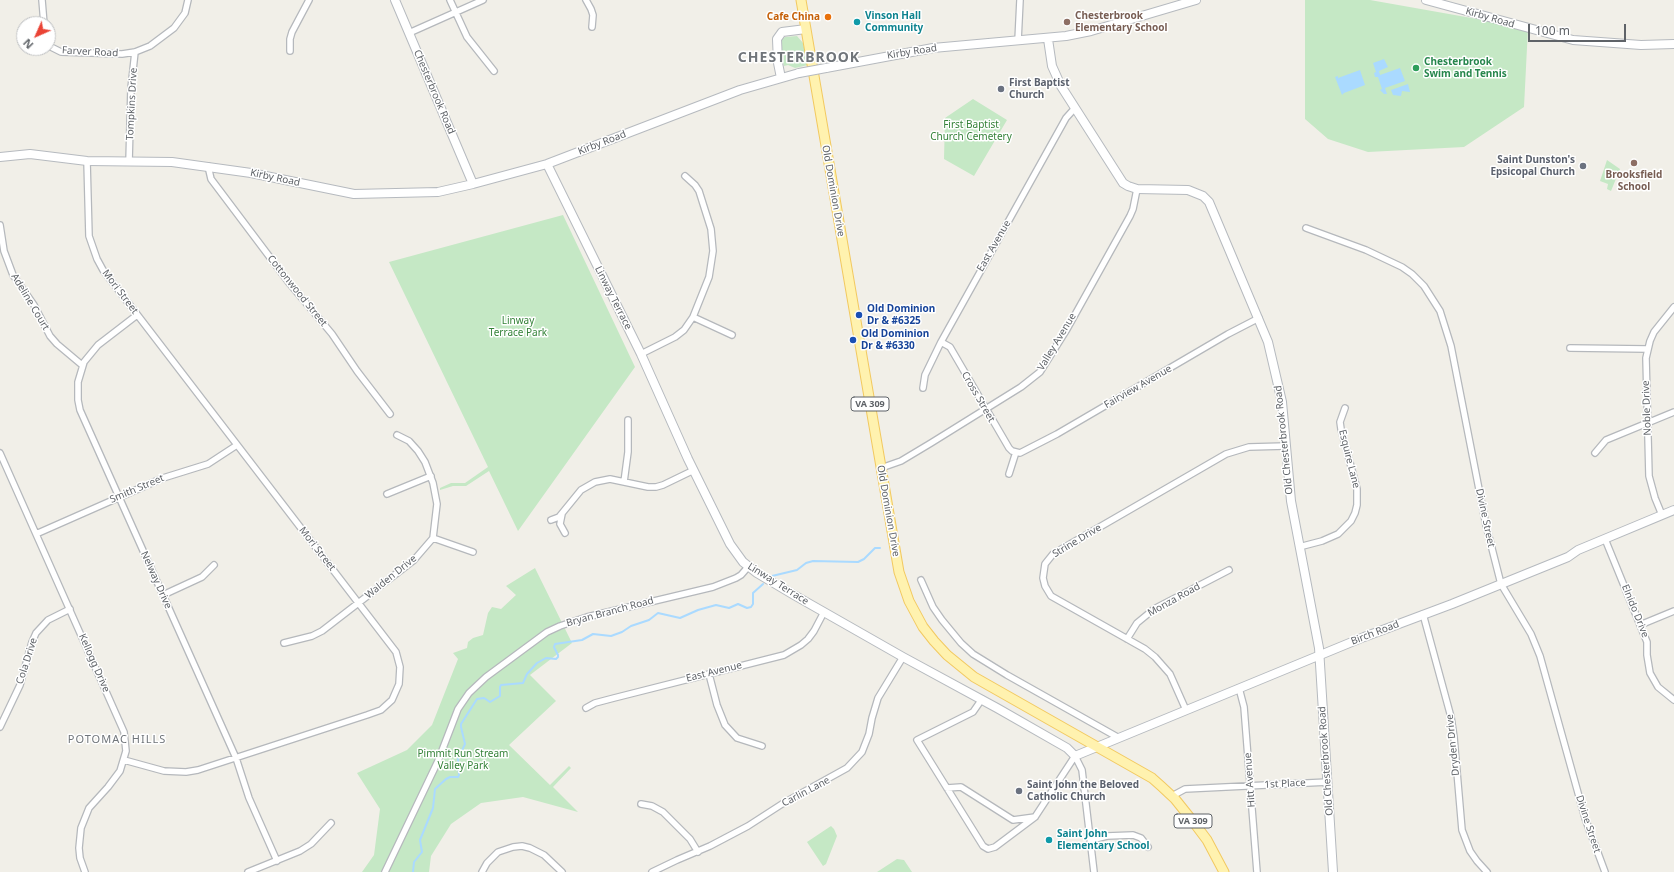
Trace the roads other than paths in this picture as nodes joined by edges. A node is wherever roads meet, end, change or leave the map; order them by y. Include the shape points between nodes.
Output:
1 (42, 0) edge
2 (188, 0) edge
3 (309, 0) edge
4 (395, 0) edge
5 (450, 0) edge
6 (483, 0) edge
7 (586, 0) edge
8 (801, 0) edge
9 (1020, 0) edge
10 (1196, 0) edge
11 (1426, 0) edge
12 (456, 13) junction
13 (43, 16) edge
14 (592, 27) dead end
15 (806, 29) junction
16 (409, 33) junction
17 (1048, 39) junction
18 (1018, 41) junction
19 (1674, 44) edge
20 (56, 49) edge
21 (290, 51) dead end
22 (135, 52) junction
23 (494, 71) dead end
24 (781, 78) junction
25 (1075, 108) junction
26 (0, 157) edge
27 (87, 162) junction
28 (129, 162) junction
29 (547, 164) junction
30 (208, 166) junction
31 (685, 176) dead end
32 (473, 184) junction
33 (1137, 189) junction
34 (0, 225) edge
35 (1306, 228) dead end
36 (1674, 307) edge
37 (137, 315) junction
38 (693, 317) junction
39 (1259, 318) junction
40 (732, 335) dead end
41 (941, 342) junction
42 (1570, 348) dead end
43 (1647, 349) junction
44 (641, 354) junction
45 (82, 365) junction
46 (923, 388) dead end
47 (1345, 408) dead end
48 (986, 410) junction
49 (1674, 412) edge
50 (390, 414) dead end
51 (628, 420) dead end
52 (1648, 423) junction
53 (397, 435) dead end
54 (237, 445) junction
55 (1286, 446) junction
56 (1016, 452) junction
57 (0, 453) edge
58 (1595, 453) dead end
59 (881, 468) junction
60 (694, 470) junction
61 (1010, 474) dead end
62 (431, 476) junction
63 (624, 482) junction
64 (387, 494) dead end
65 (119, 497) junction
66 (1674, 510) edge
67 (562, 514) junction
68 (1662, 515) junction
69 (551, 520) dead end
70 (565, 532) dead end
71 (36, 534) junction
72 (432, 538) junction
73 (1605, 538) junction
74 (1299, 547) junction
75 (472, 552) dead end
76 (214, 565) dead end
77 (748, 567) junction
78 (1229, 570) dead end
79 (921, 580) dead end
80 (1501, 584) junction
81 (163, 595) junction
82 (359, 603) junction
83 (70, 609) junction
84 (1674, 611) edge
85 (824, 612) junction
86 (1423, 614) junction
87 (1640, 625) junction
88 (1127, 639) junction
89 (284, 642) dead end
90 (1319, 656) junction
91 (903, 657) junction
92 (709, 674) junction
93 (1239, 688) junction
94 (982, 699) junction
95 (1674, 700) edge
96 (586, 708) dead end
97 (1186, 710) junction
98 (0, 727) edge
99 (1119, 738) junction
100 (762, 746) dead end
101 (1097, 747) junction
102 (1075, 756) junction
103 (236, 758) junction
104 (124, 760) junction
105 (1328, 782) junction
106 (1250, 786) junction
107 (947, 788) junction
108 (1172, 796) junction
109 (641, 804) dead end
110 (1036, 817) junction
111 (331, 823) dead end
112 (1090, 840) junction
113 (1148, 847) dead end
114 (698, 852) junction
115 (277, 861) junction
116 (85, 872) edge
117 (248, 872) edge
118 (385, 872) edge
119 (482, 872) edge
120 (562, 872) edge
121 (652, 872) edge
122 (1094, 872) edge
123 (1224, 872) edge
124 (1256, 872) edge
125 (1333, 872) edge
126 (1487, 872) edge
127 (1605, 872) edge

1 - 13 street
2 - 22 street via 185,13 174,28 150,46
3 - 21 street via 292,32
4 - 16 street, Chesterbrook Road
5 - 12 street
6 - 12 street
7 - 14 street via 593,15
8 - 15 main road, Old Dominion Drive / VA 309
9 - 18 street
10 - 17 street, Kirby Road via 1090,31
11 - 19 street, Kirby Road via 1573,40 1641,45
12 - 16 street
12 - 23 street via 467,37
15 - 24 street via 782,32 777,39
15 - 59 main road, Old Dominion Drive / VA 309
16 - 32 street, Chesterbrook Road
17 - 18 street, Kirby Road
17 - 25 street via 1052,66
18 - 24 street, Kirby Road, bridge via 925,50
20 - 22 street, Farver Road via 61,52
22 - 28 street, Tompkins Drive via 131,88
24 - 29 street, Kirby Road via 740,90
25 - 33 street via 1120,178 1128,186
25 - 41 street, East Avenue via 1066,118
26 - 27 street, Kirby Road via 30,154
27 - 28 street, Kirby Road
27 - 37 street, Mori Street via 88,228 92,248 103,270
28 - 30 street, Kirby Road via 172,162
29 - 32 street, Kirby Road
29 - 44 street, Linway Terrace
30 - 32 street, Kirby Road via 354,194 438,192
30 - 50 street, Cottonwood Street via 211,179 290,284 332,334
31 - 38 street via 699,192 713,239 710,271
33 - 39 street, Old Chesterbrook Road via 1188,190 1203,196 1209,202
33 - 48 street, Valley Avenue via 1130,216 1040,372
34 - 45 street, Adeline Court via 4,251 13,275 57,344
35 - 80 street, Divine Street via 1366,250 1402,267 1420,281 1433,298 1445,324 1451,346 1486,525
36 - 43 street, Noble Drive via 1654,332
37 - 45 street, Nelway Drive via 98,345
37 - 54 street, Mori Street
38 - 40 street
38 - 44 street via 678,336
39 - 55 street, Old Chesterbrook Road via 1278,382
39 - 56 street, Fairview Avenue via 1025,452
41 - 46 street, East Avenue via 925,375
41 - 48 street, Cross Street via 950,348
42 - 43 street
43 - 52 street, Noble Drive
44 - 60 street, Linway Terrace
45 - 65 street, Nelway Drive via 77,391 80,410
47 - 74 street, Esquire Lane via 1341,429 1357,489 1355,513 1338,534
48 - 56 street, Cross Street via 1009,448
48 - 59 street, Valley Avenue via 901,461
49 - 52 street
51 - 63 street via 628,452
52 - 58 street via 1606,440
52 - 68 street, Noble Drive via 1649,476
53 - 62 street via 410,441 425,462
54 - 65 street, Smith Street via 208,464 164,478
54 - 82 street, Mori Street
55 - 74 street, Old Chesterbrook Road via 1291,501
55 - 88 street, Strine Drive via 1249,447 1226,454 1048,559 1043,578 1051,596
56 - 61 street
57 - 71 street, Kellogg Drive
59 - 101 main road, Old Dominion Drive / VA 309 via 899,572 916,614 934,641 974,677
60 - 63 street via 656,487
60 - 77 street, Linway Terrace via 730,544
62 - 64 street
62 - 72 street via 437,504
63 - 67 street via 610,479 588,485
65 - 71 street, Smith Street
65 - 81 street, Nelway Drive
66 - 68 street, Birch Road
67 - 69 street
67 - 70 street via 560,524
68 - 73 street, Birch Road
71 - 83 street, Kellogg Drive
72 - 75 street
72 - 82 street, Walden Drive via 414,560
73 - 80 street, Birch Road via 1568,557
73 - 87 street, Elnido Drive
74 - 90 street, Old Chesterbrook Road via 1318,639
76 - 81 street via 202,577
77 - 85 street, Linway Terrace
77 - 118 street, Bryan Branch Road via 736,578 714,587 583,618 560,626 547,632 486,677 458,709 438,761
78 - 88 street, Monza Road via 1154,608 1137,623
79 - 99 street via 932,607 973,654
80 - 86 street, Birch Road
80 - 127 street, Divine Street via 1531,634 1540,656 1585,818
81 - 103 street, Nelway Drive
82 - 89 street, Walden Drive via 322,631 312,636
82 - 103 street, Mori Street via 399,659 399,684 392,700 378,711
83 - 98 street, Cola Drive via 48,620 36,633 20,685
83 - 104 street, Kellogg Drive via 122,724 126,742
84 - 87 street
85 - 91 street, Linway Terrace
85 - 92 street, East Avenue via 814,631 792,651
86 - 90 street, Birch Road
86 - 126 street, Dryden Drive via 1451,717 1462,830 1470,851
87 - 95 street, Elnido Drive via 1647,642 1646,655 1650,673 1658,687
88 - 97 street, Strine Drive via 1145,649 1164,666 1176,685
90 - 93 street, Birch Road
90 - 105 street, Old Chesterbrook Road
91 - 94 street, Linway Terrace
91 - 114 street, Carlin Lane via 878,698 867,741 853,763 837,775
92 - 96 street, East Avenue via 595,703
92 - 100 street via 725,725 737,738
93 - 97 street, Birch Road
93 - 106 street, Hitt Avenue via 1244,707
94 - 102 street, Linway Terrace via 1067,748
94 - 107 street via 973,712 918,740
97 - 99 street, Birch Road
99 - 101 street, Birch Road
101 - 102 street, Birch Road
101 - 108 main road, Old Dominion Drive / VA 309 via 1152,778
102 - 110 street
102 - 112 street, Linway Terrace via 1082,770
103 - 104 street, Mori Street via 198,770 181,772 164,771
103 - 115 street, Nelway Drive via 249,798
104 - 116 street, Kellogg Drive via 115,780 96,799 84,818 79,848
105 - 106 street, 1st Place
105 - 125 street, Old Chesterbrook Road
106 - 108 street, 1st Place via 1185,789
106 - 124 street, Hitt Avenue
107 - 110 street via 961,787 1013,820
107 - 110 street via 983,846 988,849 995,847
108 - 123 main road, Old Dominion Drive / VA 309 via 1207,840
109 - 114 street via 663,812 690,839
111 - 115 street via 311,844
112 - 113 street via 1132,835 1141,838
112 - 122 street, Linway Terrace
114 - 121 street, Carlin Lane
115 - 117 street
119 - 120 street via 498,852 522,846 537,850

